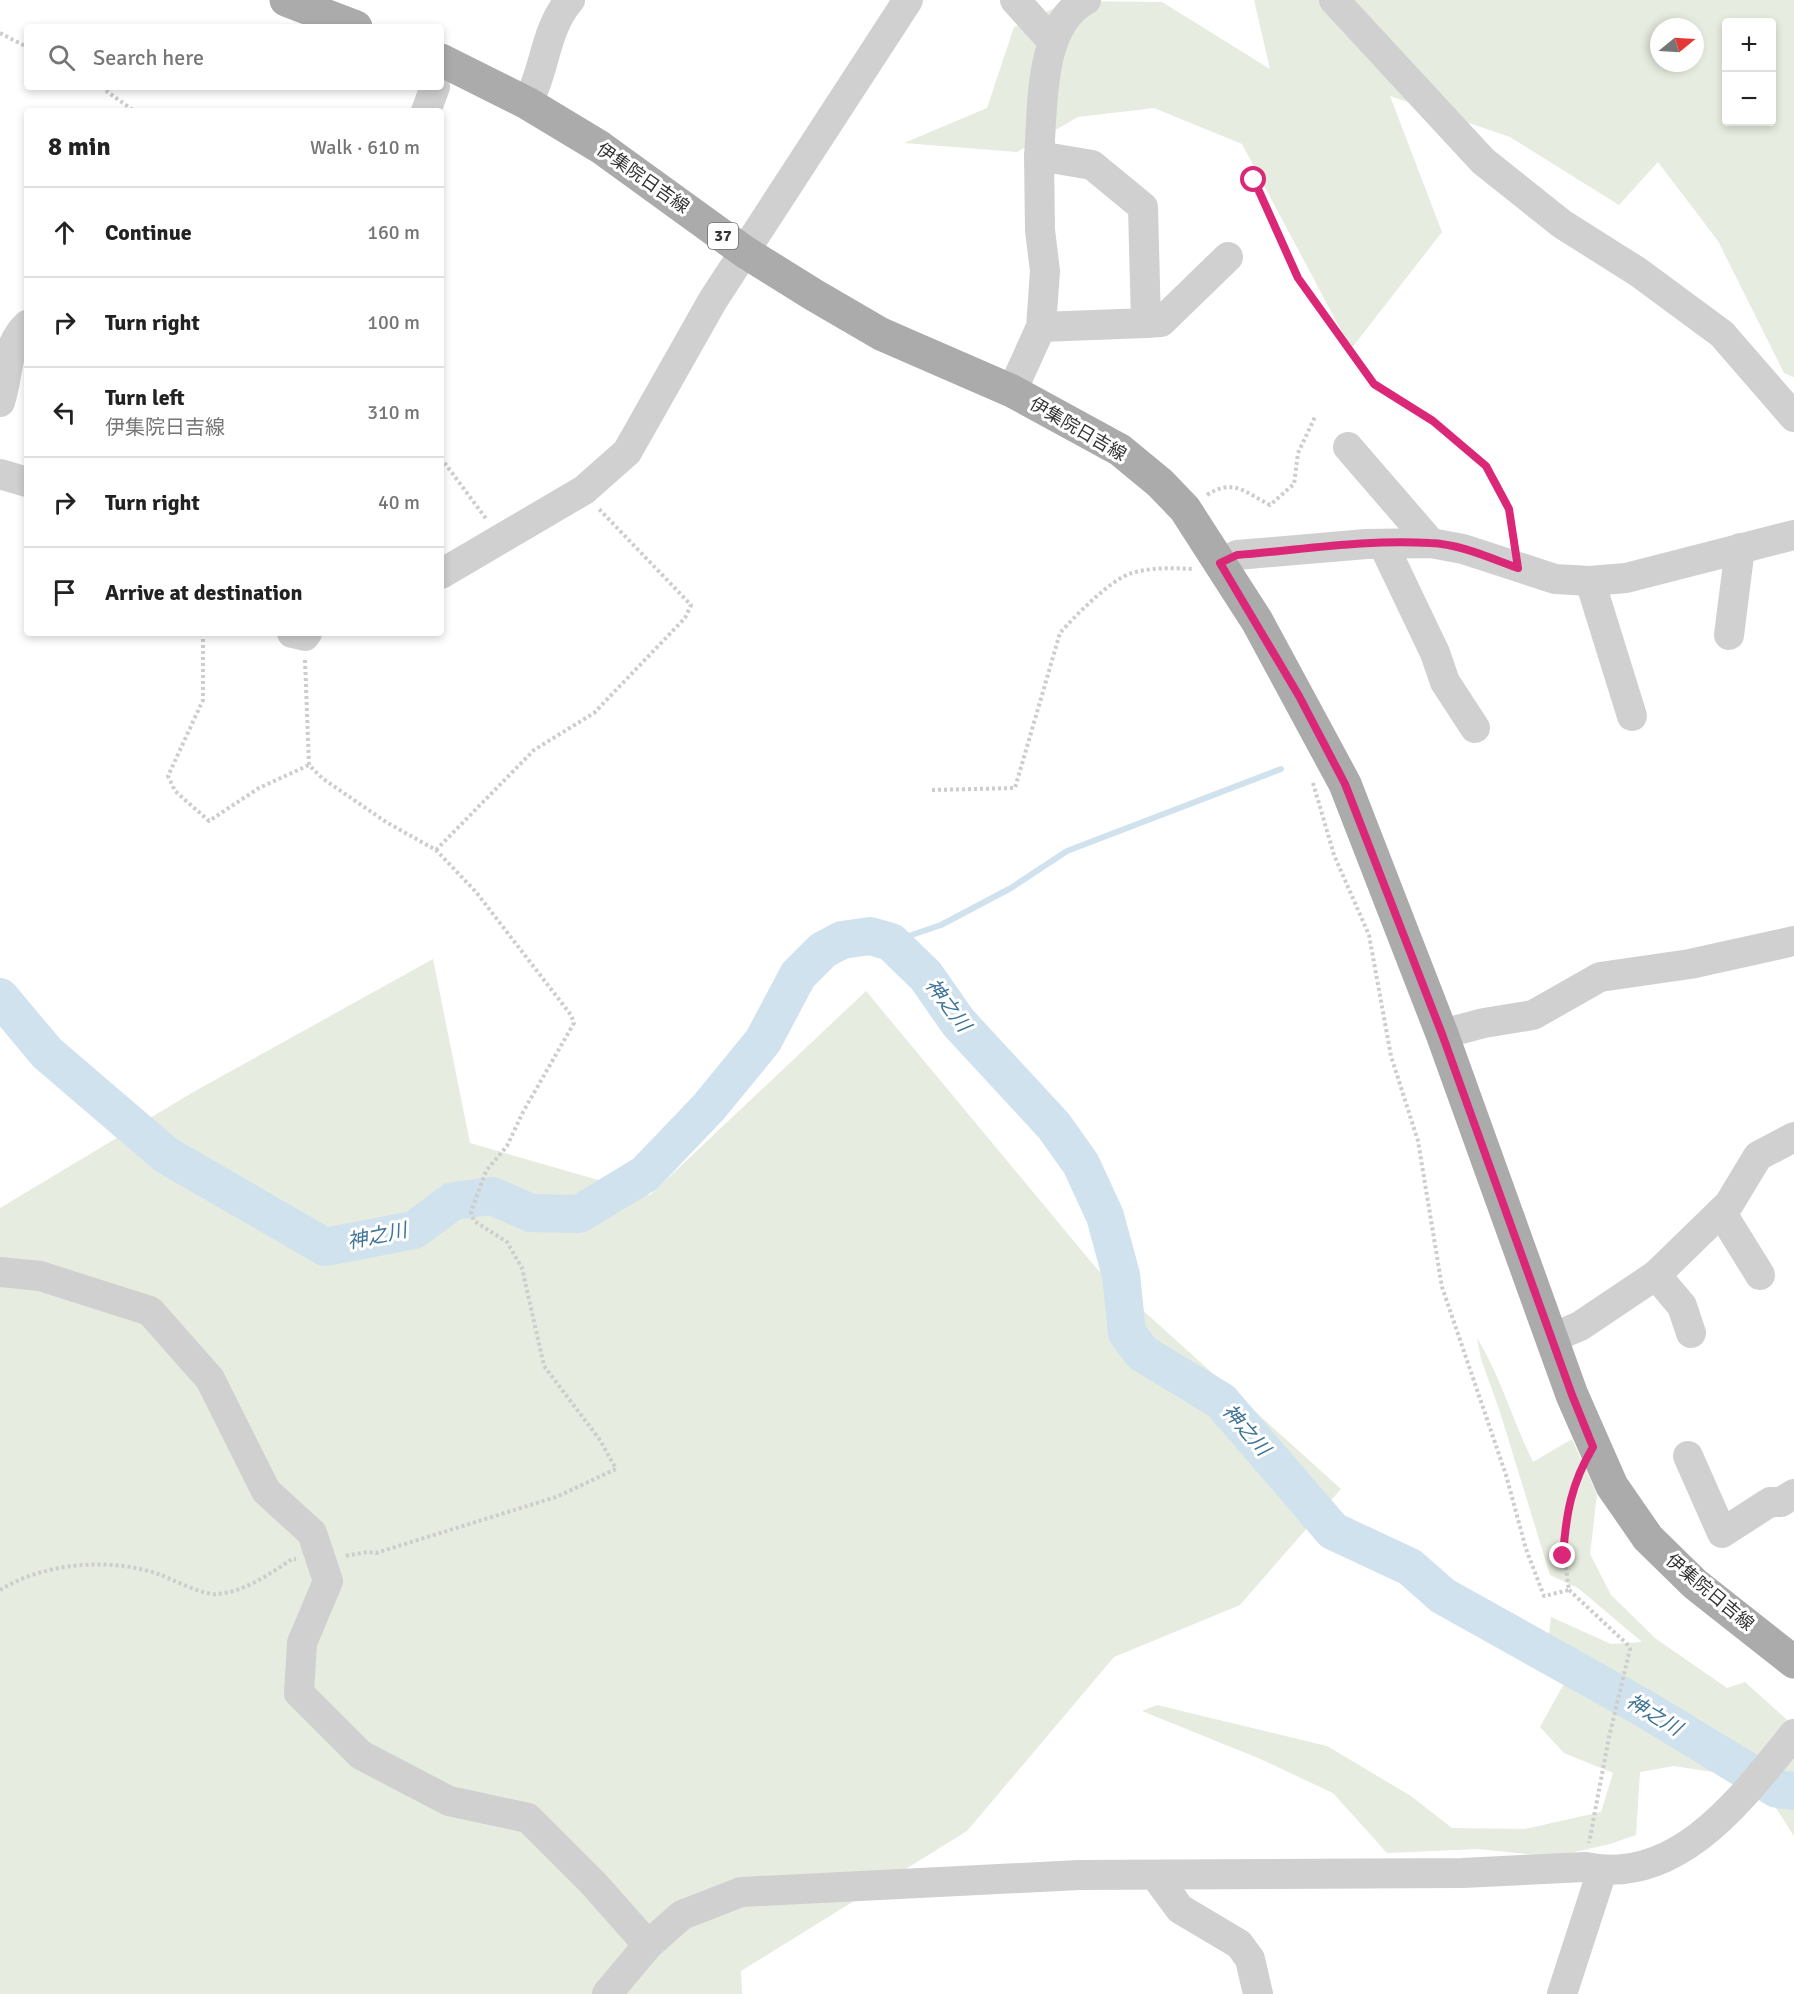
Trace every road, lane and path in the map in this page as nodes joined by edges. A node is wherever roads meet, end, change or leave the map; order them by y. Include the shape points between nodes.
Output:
1 (286, 0) edge
2 (570, 0) edge
3 (908, 0) edge
4 (1015, 0) edge
5 (1086, 0) edge
6 (1334, 0) edge
7 (348, 24) edge
8 (0, 33) edge
9 (1053, 42) junction
10 (24, 45) edge
11 (444, 71) edge
12 (105, 90) edge
13 (434, 90) edge
14 (527, 103) junction
15 (130, 108) edge
16 (427, 108) edge
17 (1039, 156) junction
18 (1254, 180) dead end
19 (745, 252) junction
20 (1228, 257) dead end
21 (1146, 323) junction
22 (1041, 327) junction
23 (24, 328) edge
24 (1012, 391) junction
25 (0, 402) edge
26 (1315, 417) dead end
27 (1794, 417) edge
28 (1347, 447) dead end
29 (444, 462) edge
30 (0, 474) edge
31 (24, 481) edge
32 (582, 491) junction
33 (1185, 509) junction
34 (1794, 535) edge
35 (501, 539) junction
36 (1431, 543) junction
37 (1383, 544) junction
38 (1740, 548) junction
39 (1220, 563) junction
40 (1518, 568) junction
41 (444, 572) edge
42 (1590, 581) junction
43 (1729, 635) dead end
44 (203, 636) edge
45 (301, 636) edge
46 (1632, 716) dead end
47 (1475, 728) dead end
48 (309, 765) junction
49 (1312, 782) dead end
50 (932, 790) dead end
51 (436, 850) junction
52 (1794, 941) edge
53 (1442, 1034) junction
54 (1794, 1137) edge
55 (1721, 1212) junction
56 (0, 1272) edge
57 (1656, 1275) junction
58 (1760, 1275) dead end
59 (1691, 1333) dead end
60 (1552, 1338) junction
61 (1593, 1447) junction
62 (1688, 1456) dead end
63 (1794, 1494) edge
64 (321, 1560) junction
65 (0, 1590) edge
66 (1569, 1590) junction
67 (1793, 1660) edge
68 (1794, 1734) edge
69 (1594, 1869) junction
70 (1155, 1875) junction
71 (648, 1945) junction
72 (607, 1994) edge
73 (1258, 1994) edge
74 (1562, 1994) edge

1 - 7 main road
2 - 14 street via 546,43 534,91
3 - 19 street
4 - 9 street
5 - 9 street via 1064,21
6 - 27 street via 1483,161 1562,224 1638,272 1722,334
8 - 10 path
9 - 17 street via 1047,60
11 - 14 main road, 伊集院日吉線 / 37
12 - 15 path
13 - 16 street
14 - 19 main road, 伊集院日吉線 / 37 via 600,147
17 - 21 street via 1092,165 1143,207
17 - 22 street via 1045,271
18 - 40 path via 1298,278 1374,384 1433,421 1486,466 1509,509
19 - 24 main road, 伊集院日吉線 / 37 via 881,334
19 - 32 street via 713,300 627,452
20 - 21 street via 1161,322
21 - 22 street
22 - 24 street
23 - 25 street via 8,357
24 - 33 main road, 伊集院日吉線 / 37 via 1120,450 1161,483
26 - 33 path via 1298,453 1294,484 1270,505 1233,486 1220,486
28 - 36 street
29 - 35 path
30 - 31 street
32 - 35 street
32 - 51 path via 691,605 685,618 594,713 534,750
33 - 39 main road, 伊集院日吉線 / 37
34 - 38 street
35 - 41 street
36 - 37 street
36 - 40 street via 1463,549
37 - 39 street via 1237,555
37 - 47 street via 1435,652 1445,682
38 - 42 street via 1626,578
38 - 43 street
39 - 50 path via 1204,569 1164,568 1130,574 1060,633 1015,788
39 - 53 main road, 伊集院日吉線 / 37 via 1299,696 1345,784
40 - 42 street via 1555,579
42 - 46 street
44 - 48 path via 203,700 168,776 175,791 209,821 260,788
45 - 48 path
48 - 51 path via 386,822
49 - 66 path via 1334,855 1369,935 1391,1056 1418,1141 1442,1287 1544,1596
51 - 64 path via 476,892 574,1023 507,1146 486,1171 471,1212 474,1221 507,1242 522,1268 543,1366 600,1440 616,1469 556,1497 387,1550
52 - 53 street via 1690,964 1600,977 1533,1016
53 - 60 main road, 伊集院日吉線 / 37
54 - 55 street via 1758,1156
55 - 57 street
55 - 58 street
56 - 64 street via 40,1276 150,1311 210,1379 266,1491 312,1533
57 - 59 street via 1682,1306
57 - 60 street via 1580,1326
60 - 61 main road, 伊集院日吉線 / 37
61 - 66 path via 1580,1469 1566,1511 1563,1556
61 - 67 main road, 伊集院日吉線 / 37 via 1612,1486 1648,1538 1695,1584
62 - 63 street via 1722,1533 1770,1502 1781,1502
64 - 65 path via 292,1559 266,1577 216,1595 137,1566 103,1565 53,1569
64 - 71 street via 328,1581 302,1643 299,1693 361,1755 449,1801 528,1818 593,1882
66 - 69 path via 1630,1649 1609,1737
68 - 69 street via 1749,1790 1687,1847 1653,1864
69 - 70 street via 1462,1874
69 - 74 street
70 - 71 street via 1079,1875 741,1892 682,1915
70 - 73 street via 1180,1909 1239,1944 1250,1959
71 - 72 street

